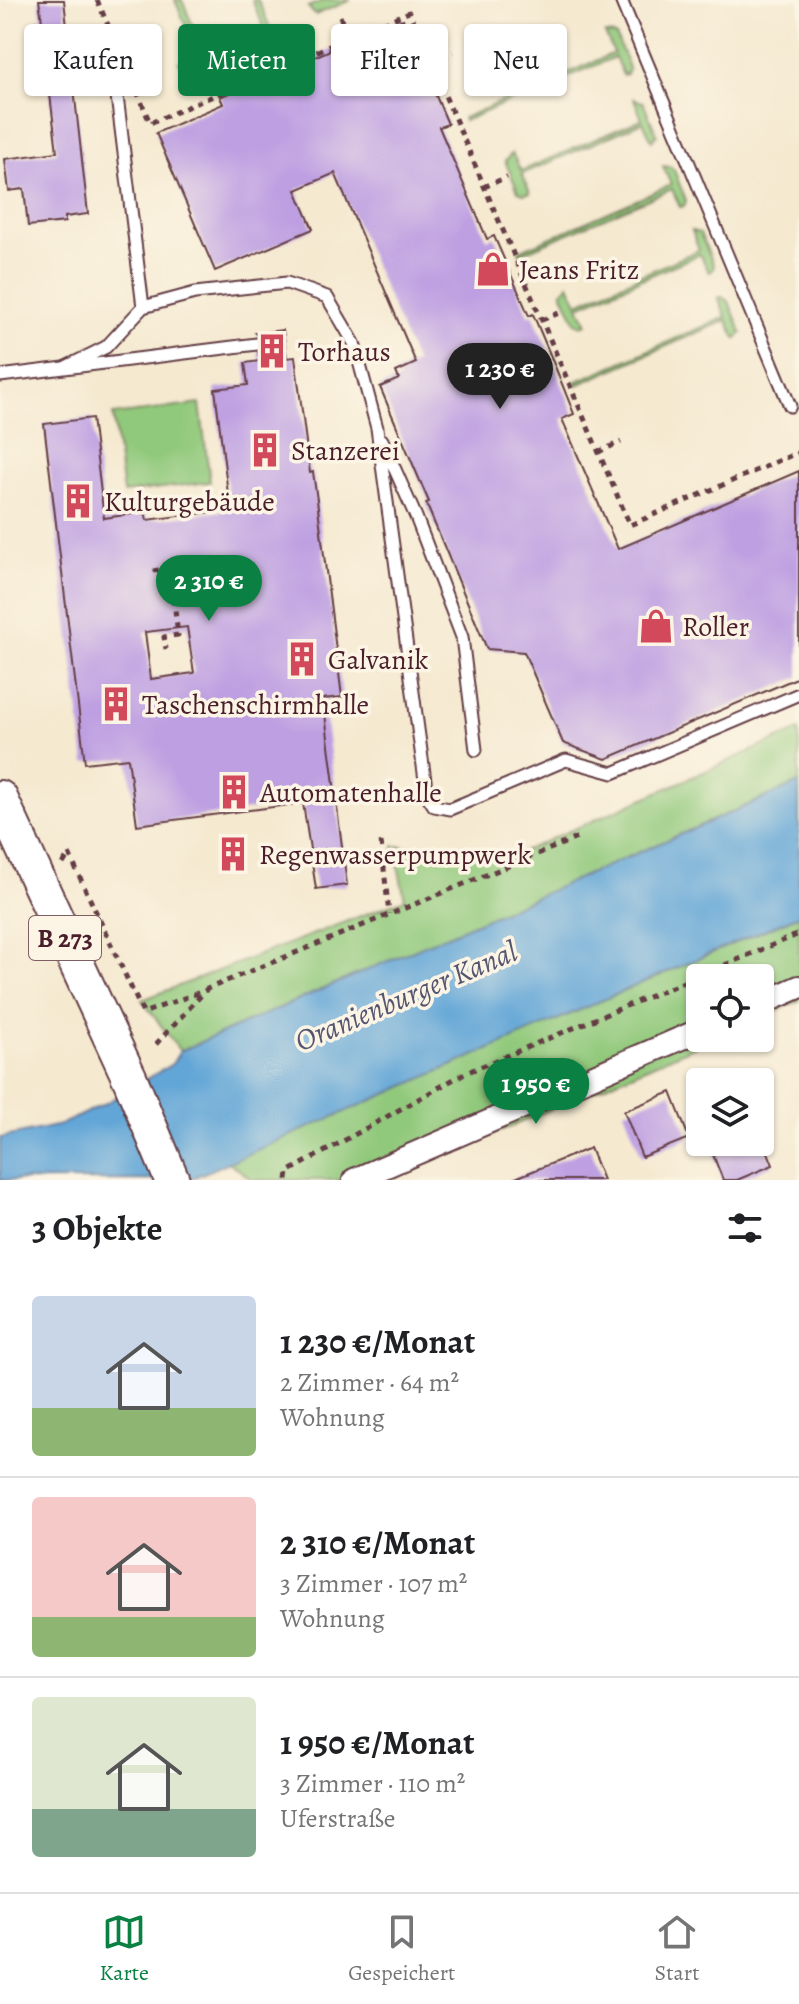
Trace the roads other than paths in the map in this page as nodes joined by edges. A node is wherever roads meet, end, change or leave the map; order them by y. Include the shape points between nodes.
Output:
1 (621, 0) edge
2 (117, 96) edge
3 (143, 307) junction
4 (257, 344) dead end
5 (64, 368) junction
6 (0, 376) edge
7 (790, 406) dead end
8 (377, 428) junction
9 (799, 694) edge
10 (476, 750) dead end
11 (0, 798) edge
12 (799, 987) edge
13 (774, 998) edge
14 (686, 1036) edge
15 (172, 1180) edge
16 (354, 1180) edge

1 - 7 lane
2 - 3 lane
3 - 5 lane via 106,347
3 - 8 lane via 195,293 287,283 327,297 354,343
4 - 5 lane
5 - 6 lane
8 - 9 lane via 427,795 434,806 450,809 566,760 613,773
8 - 10 lane via 462,637
11 - 15 main road, B 273
12 - 13 street
14 - 16 street

